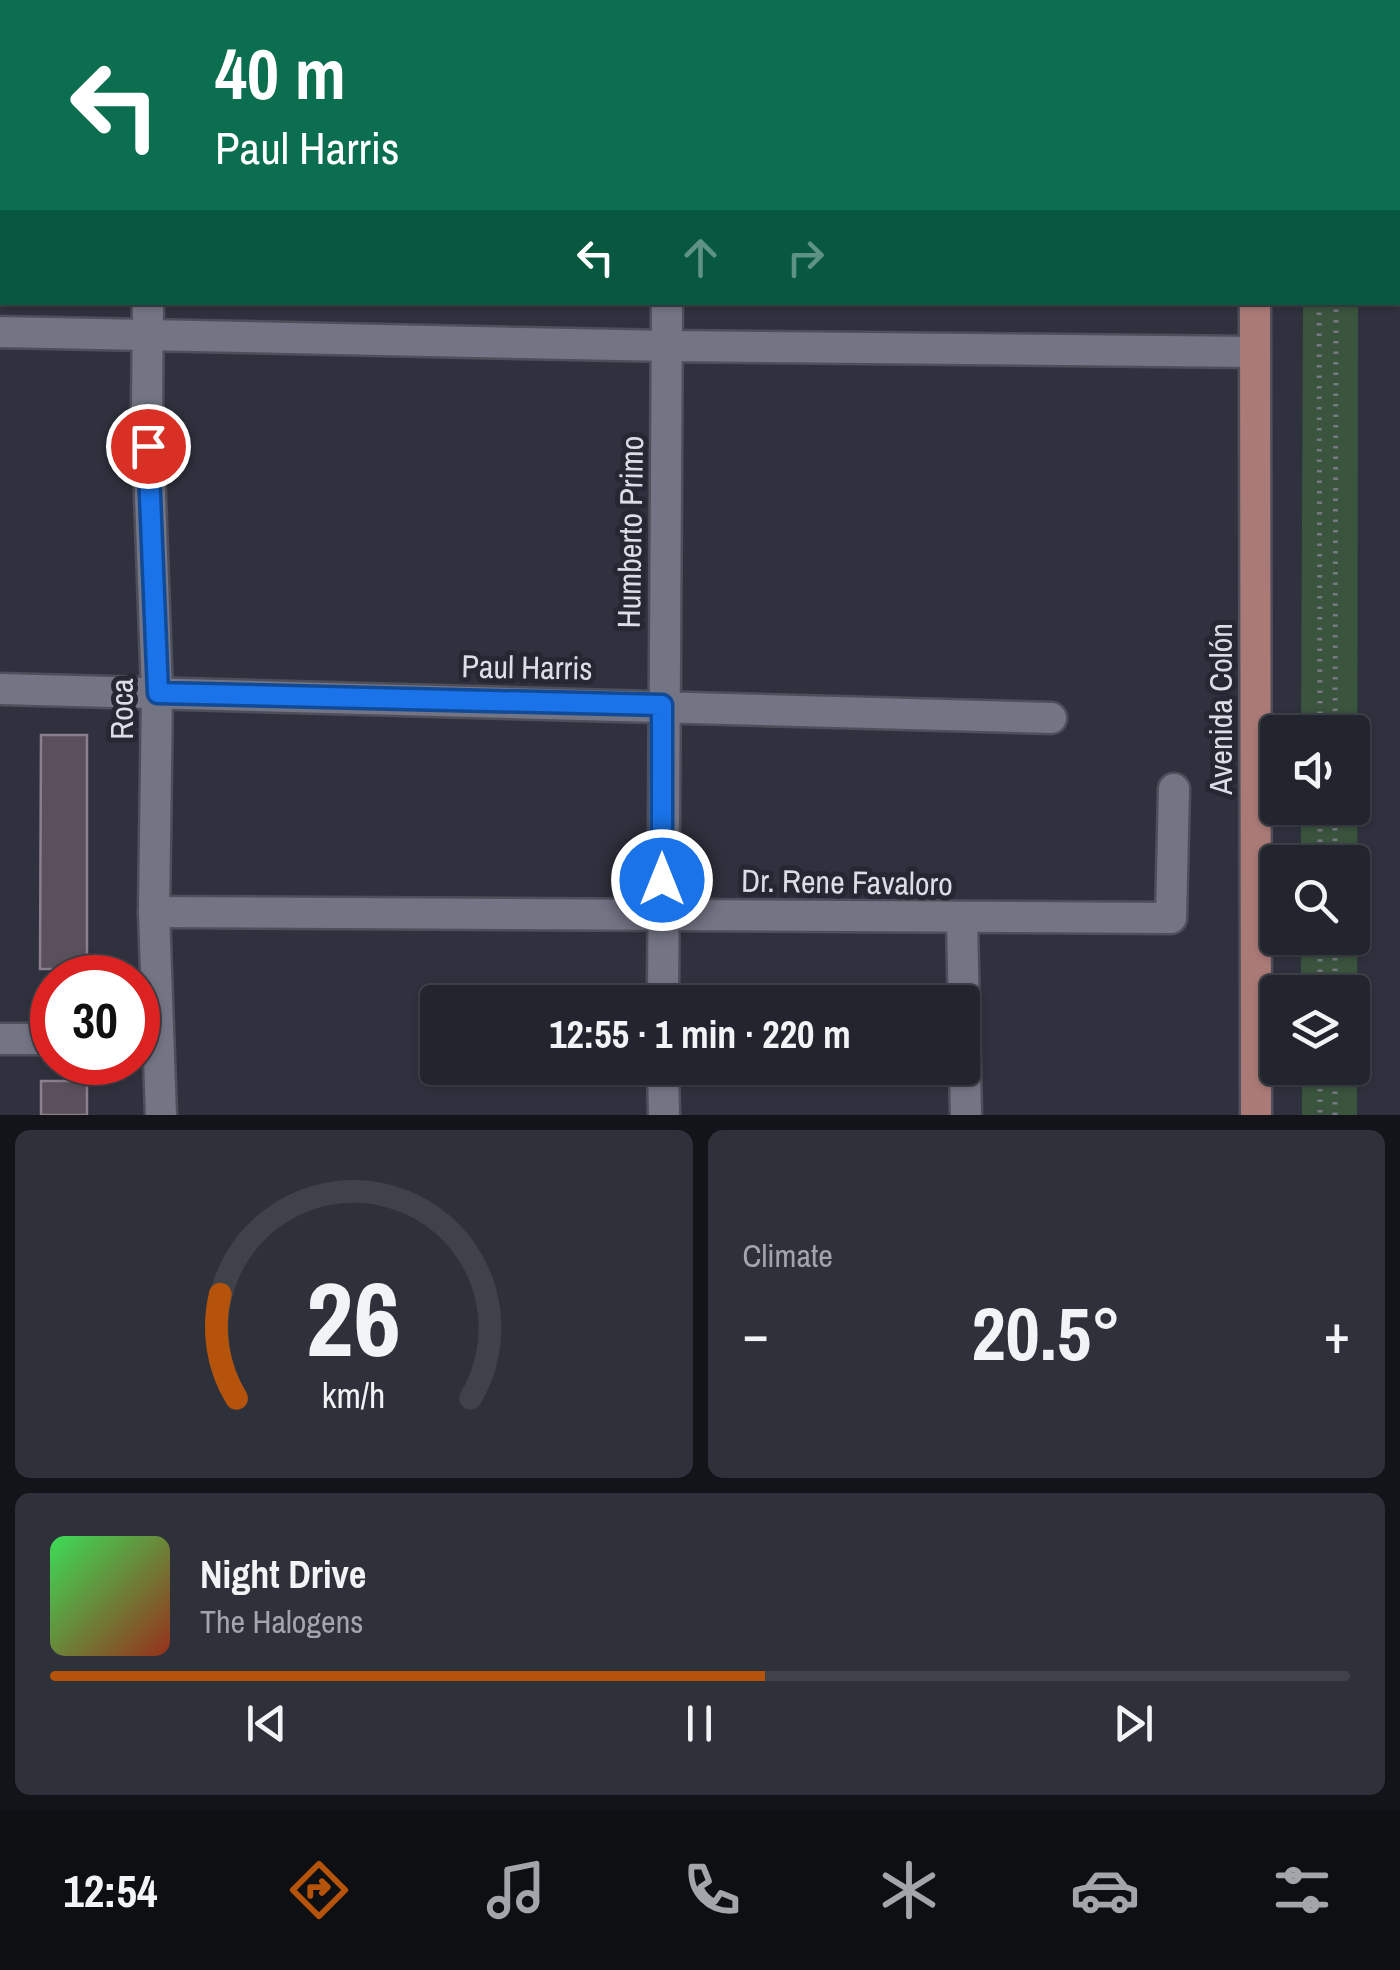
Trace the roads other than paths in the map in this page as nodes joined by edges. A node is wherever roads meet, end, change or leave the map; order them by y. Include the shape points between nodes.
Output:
1 (148, 305) edge
2 (667, 305) edge
3 (1255, 305) edge
4 (0, 332) edge
5 (148, 334) junction
6 (669, 346) junction
7 (1255, 352) junction
8 (0, 689) edge
9 (158, 693) junction
10 (662, 705) junction
11 (1052, 718) dead end
12 (1174, 790) dead end
13 (154, 912) junction
14 (662, 915) junction
15 (962, 918) junction
16 (152, 955) edge
17 (662, 985) edge
18 (0, 1039) edge
19 (30, 1039) edge
20 (156, 1085) edge
21 (663, 1085) edge
22 (161, 1115) edge
23 (664, 1115) edge
24 (966, 1115) edge
25 (1256, 1115) edge

1 - 5 street, Roca
2 - 6 street, Humberto Primo
3 - 7 main road, Avenida Colón
4 - 5 street
5 - 6 street
5 - 9 street, Roca
6 - 7 street
6 - 10 street, Humberto Primo
7 - 25 main road, Avenida Colón
8 - 9 street, Paul Harris
9 - 10 street, Paul Harris
9 - 13 street, Roca
10 - 11 street, Paul Harris
10 - 14 street, Humberto Primo
12 - 15 street, Dr. Rene Favaloro via 1171,918
13 - 14 street, Dr. Rene Favaloro
13 - 16 street, Roca
14 - 15 street, Dr. Rene Favaloro
14 - 17 street, Humberto Primo
15 - 24 street
18 - 19 street
20 - 22 street, Roca
21 - 23 street

